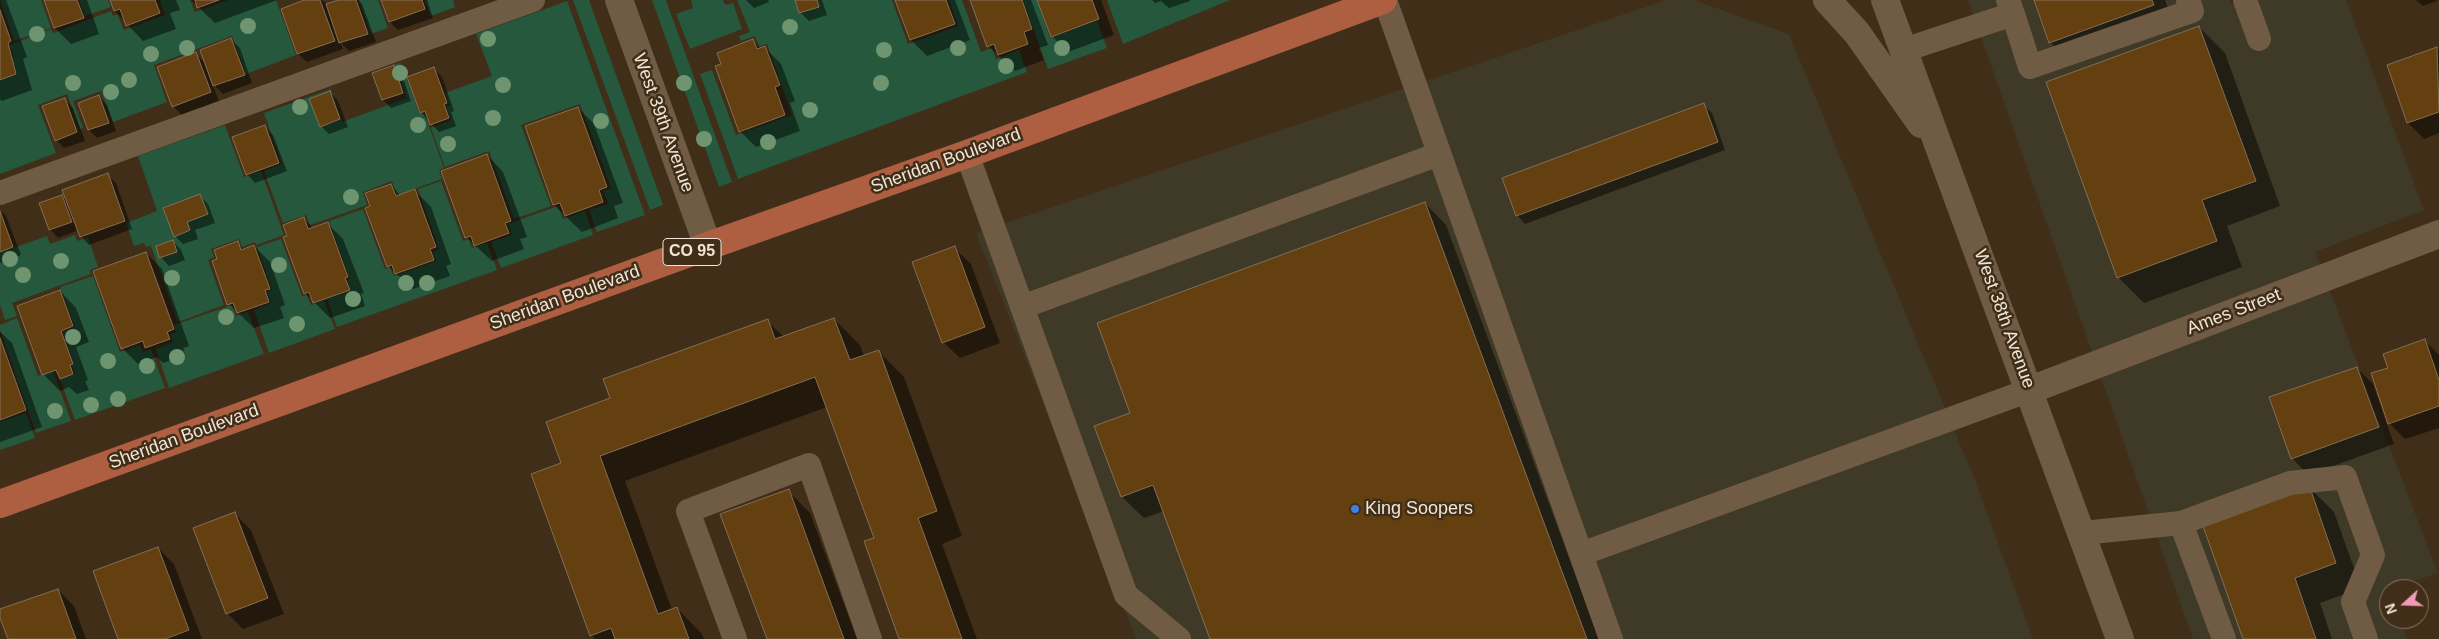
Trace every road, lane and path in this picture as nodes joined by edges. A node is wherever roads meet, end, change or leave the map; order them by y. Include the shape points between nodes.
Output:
1 (533, 0) edge
2 (619, 0) edge
3 (1384, 0) edge
4 (1826, 0) edge
5 (1885, 0) edge
6 (2188, 0) edge
7 (2245, 0) edge
8 (2011, 7) edge
9 (2259, 39) dead end
10 (1904, 50) junction
11 (967, 154) junction
12 (1439, 154) junction
13 (1943, 155) junction
14 (0, 193) edge
15 (2439, 234) edge
16 (708, 246) junction
17 (1022, 307) junction
18 (2030, 390) junction
19 (0, 504) edge
20 (2181, 523) junction
21 (2082, 533) junction
22 (1581, 554) junction
23 (735, 639) edge
24 (870, 639) edge
25 (1179, 639) edge
26 (1611, 639) edge
27 (2120, 639) edge
28 (2224, 639) edge
29 (2366, 639) edge

1 - 14 lane
2 - 16 main road, West 39th Avenue
3 - 11 main road, Sheridan Boulevard / CO 95
3 - 12 lane
4 - 13 main road via 1857,33
5 - 10 main road, West 38th Avenue
6 - 8 lane via 2192,10 2030,67
7 - 9 lane
8 - 10 lane
10 - 13 main road, West 38th Avenue
11 - 16 main road, Sheridan Boulevard / CO 95
11 - 17 lane
12 - 17 lane
12 - 22 lane
13 - 18 main road, West 38th Avenue
15 - 18 main road, Ames Street
16 - 19 main road, Sheridan Boulevard / CO 95
17 - 25 lane via 1126,595
18 - 21 main road, West 38th Avenue
18 - 22 lane
20 - 21 lane
20 - 28 lane
20 - 29 lane via 2290,483 2345,477 2373,555 2353,602
21 - 27 main road, West 38th Avenue
22 - 26 lane
23 - 24 lane via 688,511 809,465

